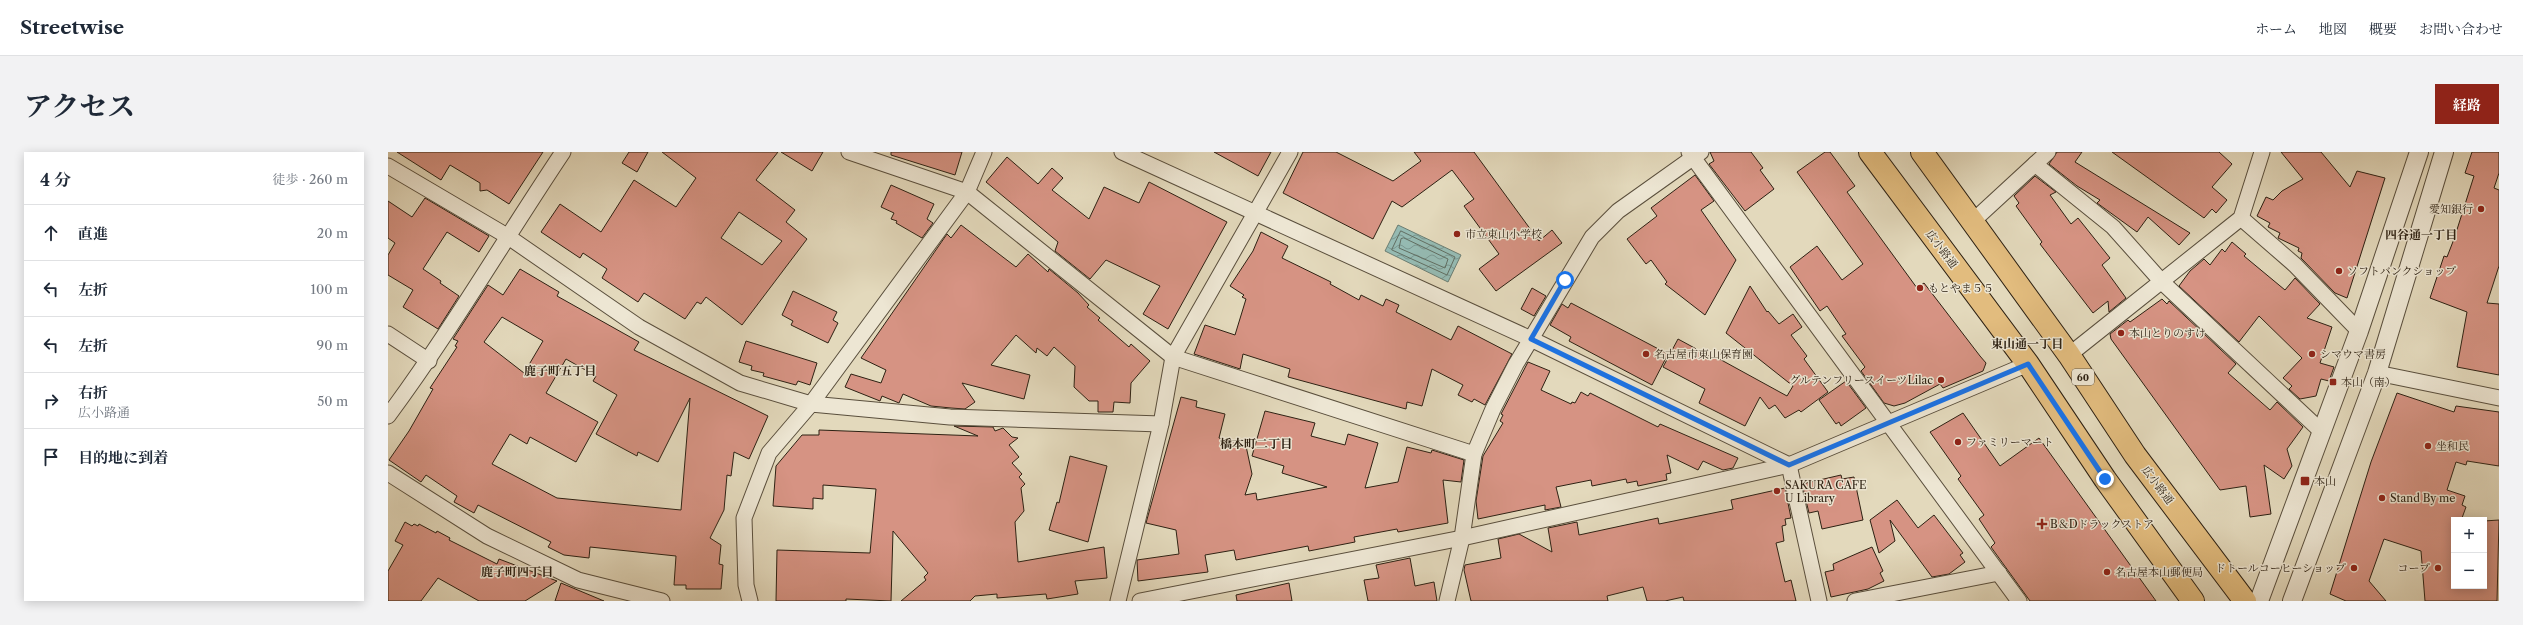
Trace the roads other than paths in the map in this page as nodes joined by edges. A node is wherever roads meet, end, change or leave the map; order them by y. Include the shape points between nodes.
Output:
1 (563, 152) edge
2 (849, 152) edge
3 (984, 152) edge
4 (1122, 152) edge
5 (1290, 152) edge
6 (1870, 152) edge
7 (1922, 152) edge
8 (2048, 152) edge
9 (2262, 152) edge
10 (2419, 152) edge
11 (2444, 152) edge
12 (1694, 154) edge
13 (2035, 164) junction
14 (388, 166) edge
15 (967, 192) junction
16 (1253, 213) junction
17 (2241, 218) junction
18 (1972, 222) junction
19 (507, 236) junction
20 (2162, 282) junction
21 (2359, 331) junction
22 (388, 334) edge
23 (1531, 339) junction
24 (2069, 355) junction
25 (1173, 357) junction
26 (429, 361) junction
27 (2028, 364) junction
28 (2377, 373) junction
29 (2499, 398) edge
30 (811, 404) junction
31 (388, 416) edge
32 (1161, 424) junction
33 (1887, 424) junction
34 (2321, 431) junction
35 (1474, 454) junction
36 (1789, 465) junction
37 (388, 473) edge
38 (1462, 538) junction
39 (1999, 573) junction
40 (662, 601) edge
41 (750, 601) edge
42 (1118, 601) edge
43 (1140, 601) edge
44 (1447, 601) edge
45 (1819, 601) edge
46 (1856, 601) edge
47 (2019, 601) edge
48 (2193, 601) edge
49 (2245, 601) edge
50 (2259, 601) edge
51 (2292, 601) edge

1 - 19 street
2 - 15 street
3 - 15 street
4 - 16 street
5 - 16 street
6 - 27 main road, 広小路通
7 - 18 main road, 広小路通 / 60
8 - 13 street
9 - 17 street
10 - 21 street
11 - 28 street
12 - 23 street via 1618,211 1592,237
12 - 33 street
13 - 18 street
13 - 20 street via 2113,226
14 - 19 street
15 - 25 street
15 - 30 street
16 - 23 street
16 - 25 street
17 - 20 street
17 - 21 street via 2295,265
18 - 24 main road, 広小路通 / 60
19 - 26 street via 474,293
19 - 30 street via 639,327 693,357 740,382
20 - 24 street
20 - 34 street
21 - 34 street
22 - 26 street
23 - 35 street via 1493,409
23 - 36 street
24 - 49 main road, 広小路通 / 60 via 2135,455
25 - 32 street
25 - 35 street
26 - 31 street
27 - 33 street
27 - 48 main road, 広小路通 via 2105,479
28 - 29 street
28 - 51 street
30 - 32 street via 950,417
30 - 41 street via 769,453 744,518 746,585
32 - 42 street
33 - 36 street
33 - 39 street via 1911,452
34 - 50 street
35 - 38 street
36 - 38 street
36 - 45 street
37 - 40 street via 487,536 578,580
38 - 43 street
38 - 44 street
39 - 46 street
39 - 47 street

